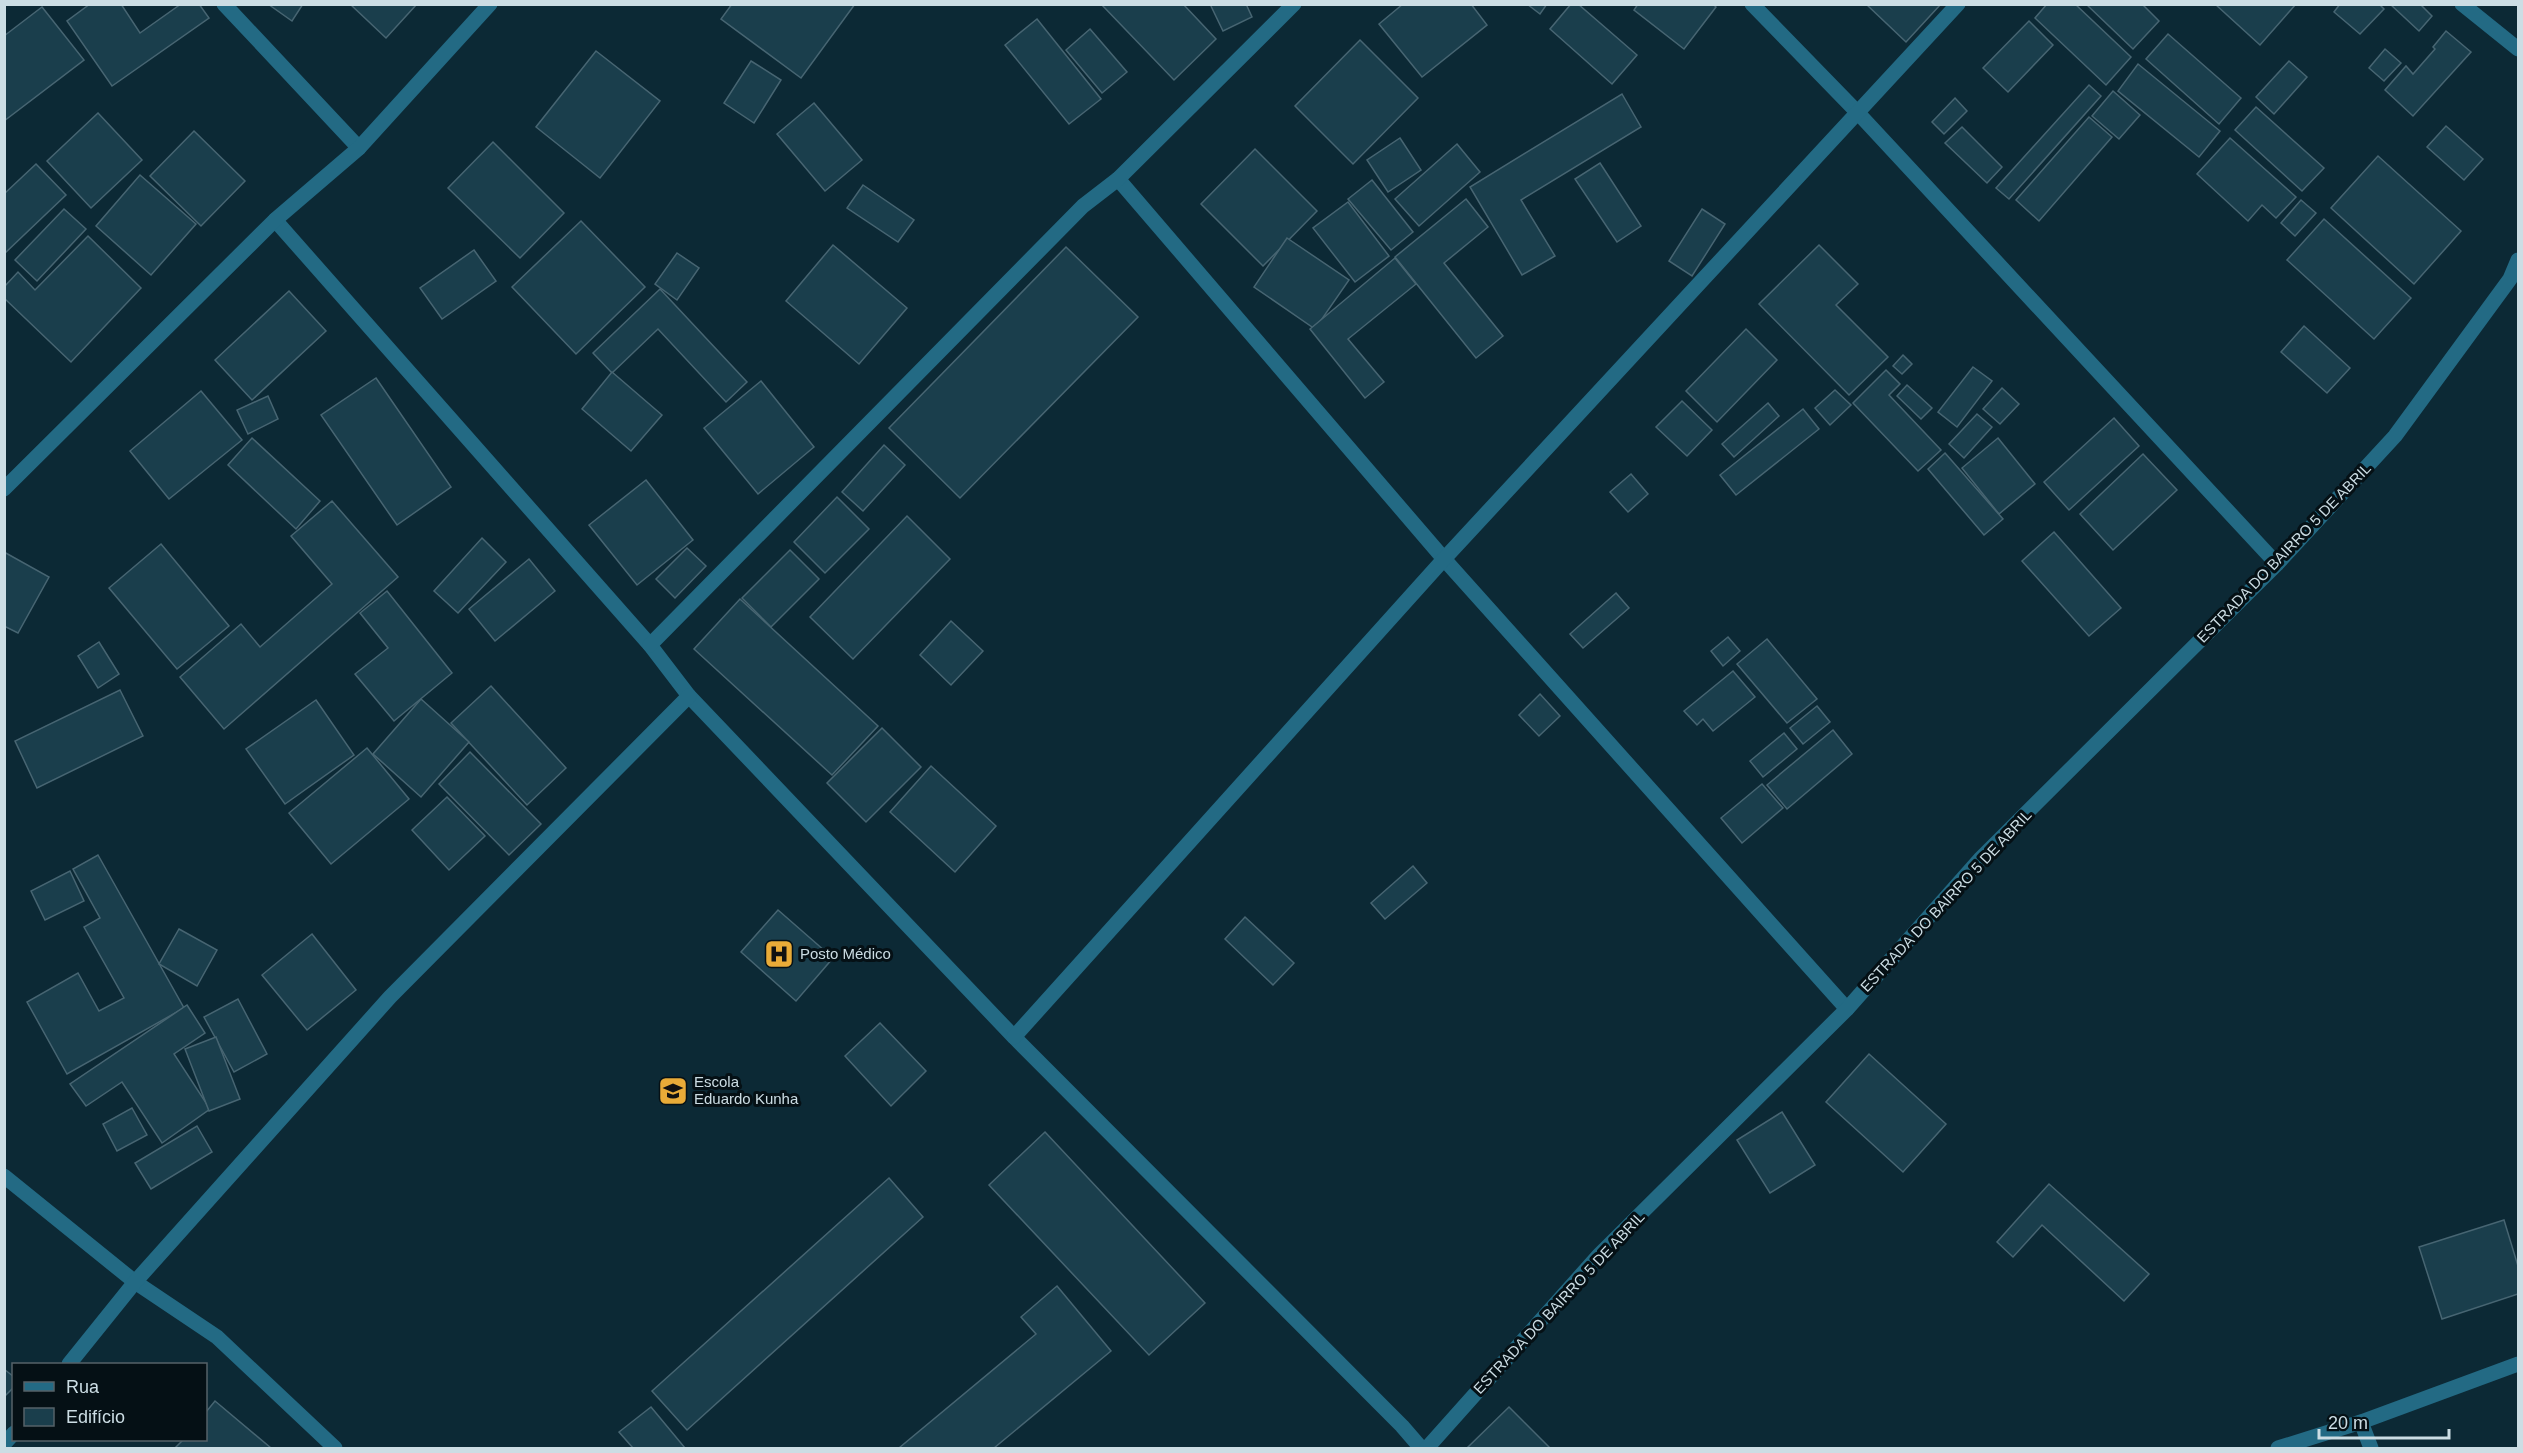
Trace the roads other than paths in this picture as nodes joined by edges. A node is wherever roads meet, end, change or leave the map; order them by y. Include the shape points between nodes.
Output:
1 (224, 4) edge
2 (490, 4) edge
3 (1294, 4) edge
4 (1752, 4) edge
5 (1959, 4) edge
6 (2462, 4) edge
7 (2518, 49) edge
8 (1859, 114) junction
9 (359, 148) junction
10 (1118, 179) junction
11 (275, 220) junction
12 (2518, 260) edge
13 (2514, 277) edge
14 (4, 489) edge
15 (1444, 559) junction
16 (2277, 564) junction
17 (650, 645) junction
18 (689, 696) junction
19 (1846, 1009) junction
20 (1014, 1037) junction
21 (4, 1176) edge
22 (135, 1282) junction
23 (71, 1363) edge
24 (2518, 1364) edge
25 (2361, 1422) junction
26 (335, 1449) edge
27 (1421, 1449) edge
28 (1427, 1449) edge
29 (2278, 1449) edge
30 (2371, 1449) edge

1 - 9 street
2 - 9 street
3 - 10 street
4 - 8 street
5 - 8 street
6 - 7 street
8 - 15 street
8 - 16 street
9 - 11 street
10 - 15 street
10 - 17 street via 1083,206
11 - 14 street
11 - 17 street
12 - 13 street, ESTRADA DO BAIRRO 5 DE ABRIL
13 - 16 street, ESTRADA DO BAIRRO 5 DE ABRIL via 2396,436
15 - 19 street
15 - 20 street
16 - 19 street, ESTRADA DO BAIRRO 5 DE ABRIL via 1981,858
17 - 18 street
18 - 20 street
18 - 22 street via 390,997
19 - 28 street, ESTRADA DO BAIRRO 5 DE ABRIL via 1599,1255
20 - 27 street
21 - 22 street
22 - 23 street
22 - 26 street via 217,1338
24 - 25 street
25 - 29 street
25 - 30 street

